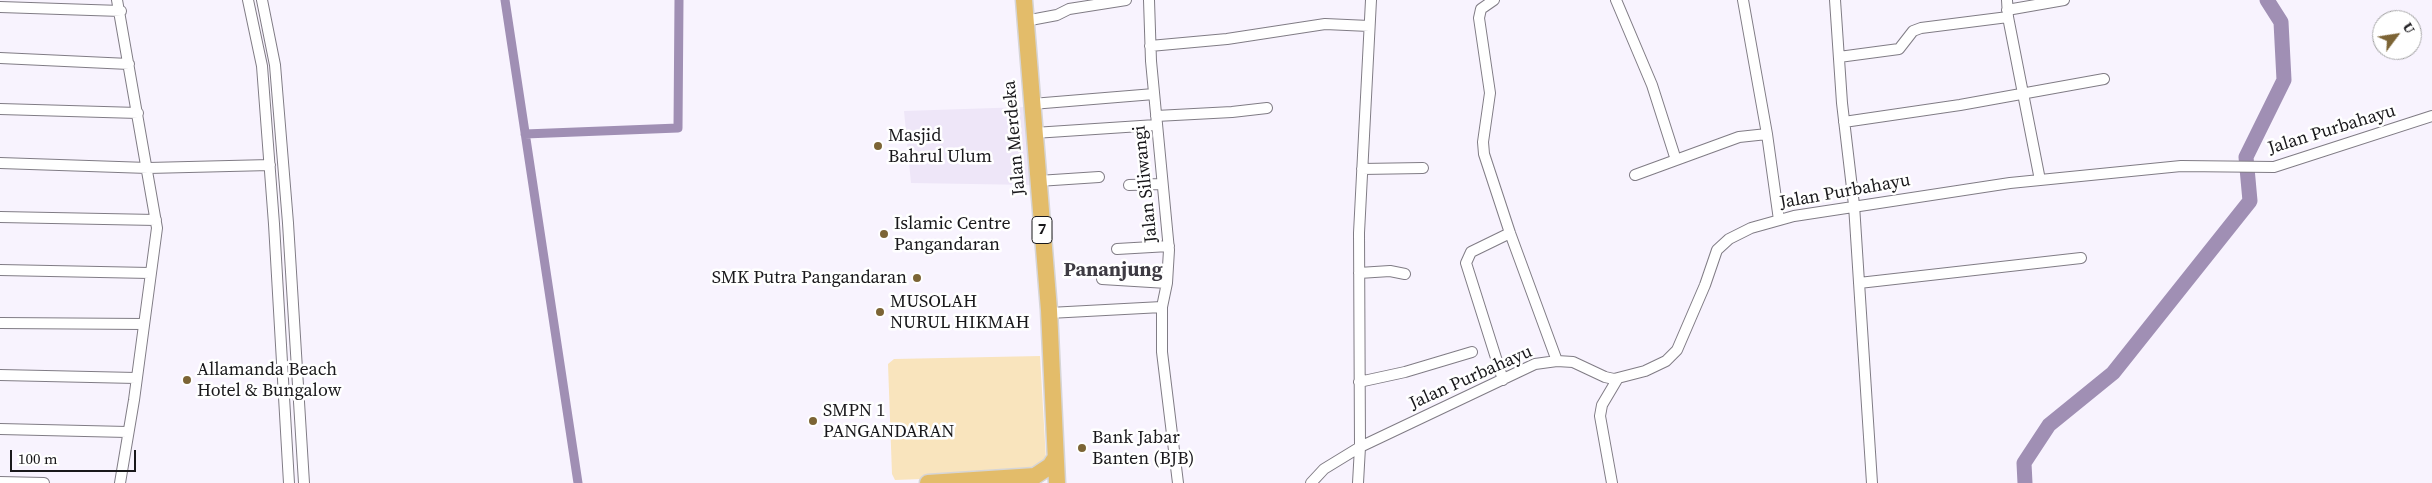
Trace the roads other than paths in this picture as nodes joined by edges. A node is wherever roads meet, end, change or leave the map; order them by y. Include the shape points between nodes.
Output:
1 (118, 0) edge
2 (248, 0) edge
3 (262, 0) edge
4 (1024, 0) edge
5 (1126, 0) edge
6 (1149, 0) edge
7 (1371, 0) edge
8 (1494, 0) edge
9 (1616, 0) edge
10 (1743, 0) edge
11 (1835, 0) edge
12 (2064, 0) edge
13 (0, 7) edge
14 (2007, 9) edge
15 (121, 11) junction
16 (1025, 21) junction
17 (1369, 26) junction
18 (1150, 46) junction
19 (1839, 57) junction
20 (0, 58) edge
21 (129, 64) junction
22 (2104, 79) dead end
23 (2023, 93) junction
24 (1154, 94) junction
25 (1032, 104) junction
26 (1267, 108) dead end
27 (0, 109) edge
28 (138, 113) junction
29 (2432, 116) edge
30 (1156, 121) junction
31 (1844, 122) junction
32 (1034, 133) junction
33 (1767, 134) junction
34 (1676, 160) junction
35 (0, 163) edge
36 (270, 165) junction
37 (148, 168) junction
38 (1423, 168) dead end
39 (1362, 169) junction
40 (1635, 175) dead end
41 (1099, 177) dead end
42 (2040, 180) junction
43 (1038, 181) junction
44 (1162, 184) junction
45 (1129, 185) dead end
46 (1854, 205) junction
47 (0, 217) edge
48 (156, 220) junction
49 (1779, 220) junction
50 (274, 224) junction
51 (288, 224) junction
52 (1510, 233) junction
53 (1169, 246) junction
54 (1117, 249) dead end
55 (2081, 258) dead end
56 (0, 270) edge
57 (150, 273) junction
58 (1359, 273) junction
59 (1404, 274) dead end
60 (1102, 279) dead end
61 (1167, 283) junction
62 (1860, 283) junction
63 (1162, 307) junction
64 (1049, 313) junction
65 (0, 323) edge
66 (144, 324) junction
67 (1472, 352) dead end
68 (1557, 361) junction
69 (0, 375) edge
70 (136, 378) junction
71 (1618, 378) junction
72 (1503, 380) junction
73 (1359, 382) junction
74 (0, 428) edge
75 (127, 432) junction
76 (1360, 448) junction
77 (1054, 460) junction
78 (1040, 479) edge
79 (0, 482) edge
80 (44, 483) edge
81 (120, 483) edge
82 (289, 483) edge
83 (304, 483) edge
84 (928, 483) edge
85 (1056, 483) edge
86 (1178, 483) edge
87 (1311, 483) edge
88 (1358, 483) edge
89 (1612, 483) edge
90 (1872, 483) edge

1 - 15 street
2 - 36 street via 262,66
3 - 51 street via 275,65
4 - 16 highway, Jalan Merdeka / 7
5 - 16 street via 1069,9 1057,15
6 - 18 street, Jalan Siliwangi
7 - 17 street
8 - 52 street via 1481,10 1479,18 1490,93 1483,148
9 - 34 street via 1652,85
10 - 33 street
11 - 19 street
12 - 14 street
13 - 15 street
14 - 19 street via 1921,28 1913,31 1899,49
14 - 23 street
15 - 21 street
16 - 25 highway, Jalan Merdeka / 7
17 - 18 street via 1325,24 1227,39
17 - 39 street
18 - 24 street, Jalan Siliwangi
19 - 31 street
20 - 21 street
21 - 28 street
22 - 23 street
23 - 31 street via 1960,106
23 - 42 street
24 - 25 street
24 - 30 street, Jalan Siliwangi
25 - 32 highway, Jalan Merdeka / 7
26 - 30 street
27 - 28 street
28 - 37 street
29 - 42 street, Jalan Purbahayu via 2274,167 2181,166
30 - 32 street
30 - 44 street, Jalan Siliwangi
31 - 46 street
32 - 43 highway, Jalan Merdeka / 7
33 - 34 street via 1739,137
33 - 49 street
34 - 40 street
35 - 37 street
36 - 37 street
36 - 50 street
37 - 48 street
38 - 39 street
39 - 58 street
41 - 43 street
42 - 46 street, Jalan Purbahayu
43 - 64 highway, Jalan Merdeka / 7
44 - 45 street
44 - 53 street, Jalan Siliwangi
46 - 49 street, Jalan Purbahayu
46 - 62 street
47 - 48 street
48 - 57 street
49 - 71 street, Jalan Purbahayu via 1750,228 1717,250 1677,350 1666,361
50 - 51 street
50 - 82 street
51 - 83 street
52 - 68 street
52 - 72 street via 1470,252 1466,263
53 - 54 street
53 - 61 street, Jalan Siliwangi
55 - 62 street
56 - 57 street
57 - 66 street
58 - 59 street via 1390,271
58 - 73 street
60 - 61 street
61 - 63 street, Jalan Siliwangi
62 - 90 street
63 - 64 street
63 - 86 street, Jalan Siliwangi via 1162,352
64 - 77 highway, Jalan Merdeka / 7
65 - 66 street
66 - 70 street
67 - 73 street
68 - 71 street, Jalan Purbahayu via 1573,362 1605,377
68 - 72 street, Jalan Purbahayu via 1535,364
69 - 70 street
70 - 75 street
71 - 89 street via 1602,405 1600,416
72 - 76 street, Jalan Purbahayu
73 - 76 street
74 - 75 street
75 - 81 street
76 - 87 street, Jalan Purbahayu via 1324,469
76 - 88 street
77 - 78 highway
77 - 85 highway, Jalan Merdeka / 7
78 - 84 highway
79 - 80 street

